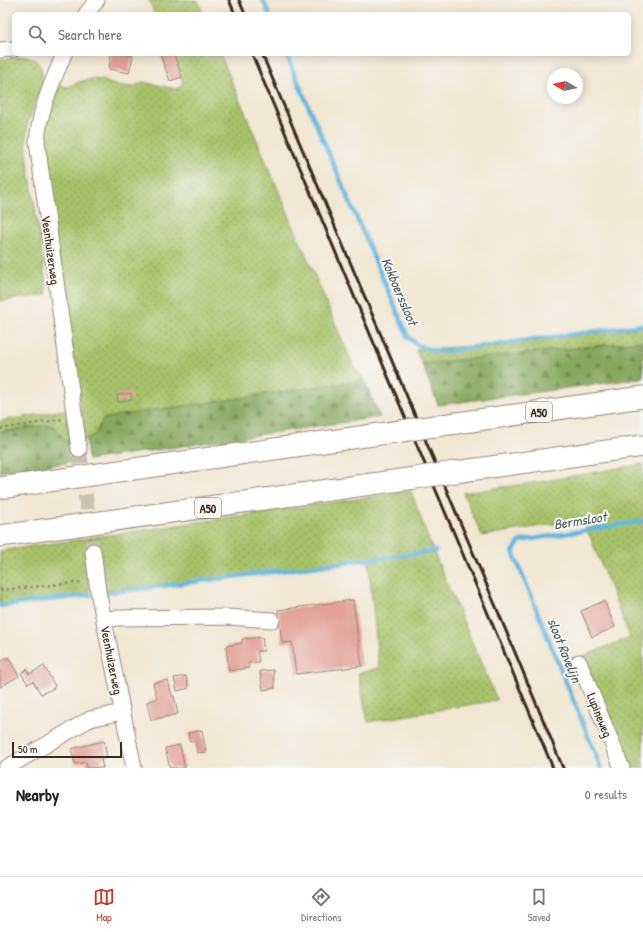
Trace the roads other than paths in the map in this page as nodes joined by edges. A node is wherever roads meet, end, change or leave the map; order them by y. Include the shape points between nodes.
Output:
1 (97, 0) edge
2 (88, 12) edge
3 (12, 49) edge
4 (0, 50) edge
5 (62, 56) edge
6 (643, 397) edge
7 (643, 446) edge
8 (79, 449) tunnel mouth
9 (0, 488) edge
10 (0, 536) edge
11 (93, 551) tunnel mouth
12 (104, 620) junction
13 (272, 620) dead end
14 (579, 662) dead end
15 (122, 712) junction
16 (6, 768) edge
17 (134, 768) edge
18 (622, 768) edge

1 - 2 street
3 - 4 street
5 - 8 street, Veenhuizerweg via 42,109 37,142
6 - 9 highway, A50, bridge
7 - 10 highway, A50, bridge
11 - 12 street, Veenhuizerweg
12 - 13 street via 226,617
12 - 15 street, Veenhuizerweg
14 - 18 street, Lupineweg
15 - 16 street via 90,719
15 - 17 street, Veenhuizerweg

